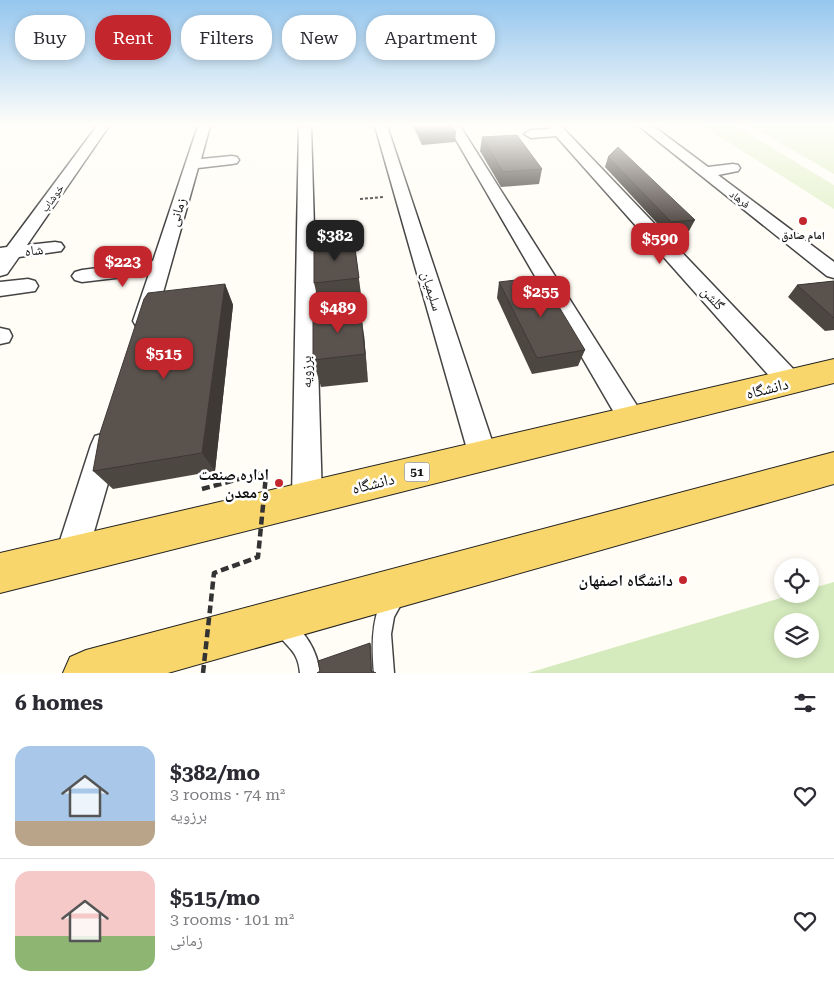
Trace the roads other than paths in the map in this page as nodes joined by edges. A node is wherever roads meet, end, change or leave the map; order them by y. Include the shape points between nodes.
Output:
1 (79, 157) edge
2 (194, 157) edge
3 (304, 157) edge
4 (390, 157) edge
5 (473, 157) edge
6 (582, 157) edge
7 (686, 157) edge
8 (232, 160) dead end
9 (192, 164) junction
10 (733, 168) dead end
11 (705, 172) junction
12 (55, 247) dead end
13 (7, 253) edge
14 (161, 266) junction
15 (0, 270) edge
16 (834, 272) edge
17 (82, 276) dead end
18 (28, 286) dead end
19 (0, 289) edge
20 (139, 337) edge
21 (834, 371) edge
22 (790, 382) junction
23 (632, 420) junction
24 (110, 428) edge
25 (483, 456) junction
26 (834, 468) edge
27 (307, 499) junction
28 (71, 556) junction
29 (0, 573) edge
30 (404, 587) junction
31 (275, 620) junction
32 (86, 673) edge
33 (310, 673) edge
34 (384, 673) edge

1 - 13 street, خوشاب
2 - 9 street, زمانی
3 - 27 street, برزویه
4 - 25 street, سلیمیان
5 - 23 street
6 - 22 street, گلشن
7 - 11 street, فرهاد
8 - 9 street
9 - 14 street, زمانی
10 - 11 street
11 - 16 street, فرهاد
12 - 13 street, شاه
13 - 15 street, خوشاب
14 - 17 street
14 - 20 street, زمانی
18 - 19 street
21 - 22 main road, دانشگاه / 51
22 - 23 main road, دانشگاه / 51
23 - 25 main road, دانشگاه / 51
24 - 28 street
25 - 27 main road, دانشگاه / 51
26 - 30 main road
27 - 28 main road, دانشگاه / 51
28 - 29 main road, دانشگاه / 51
30 - 31 main road
30 - 34 lane via 387,610 382,626 380,643
31 - 32 main road
31 - 33 lane via 300,642

